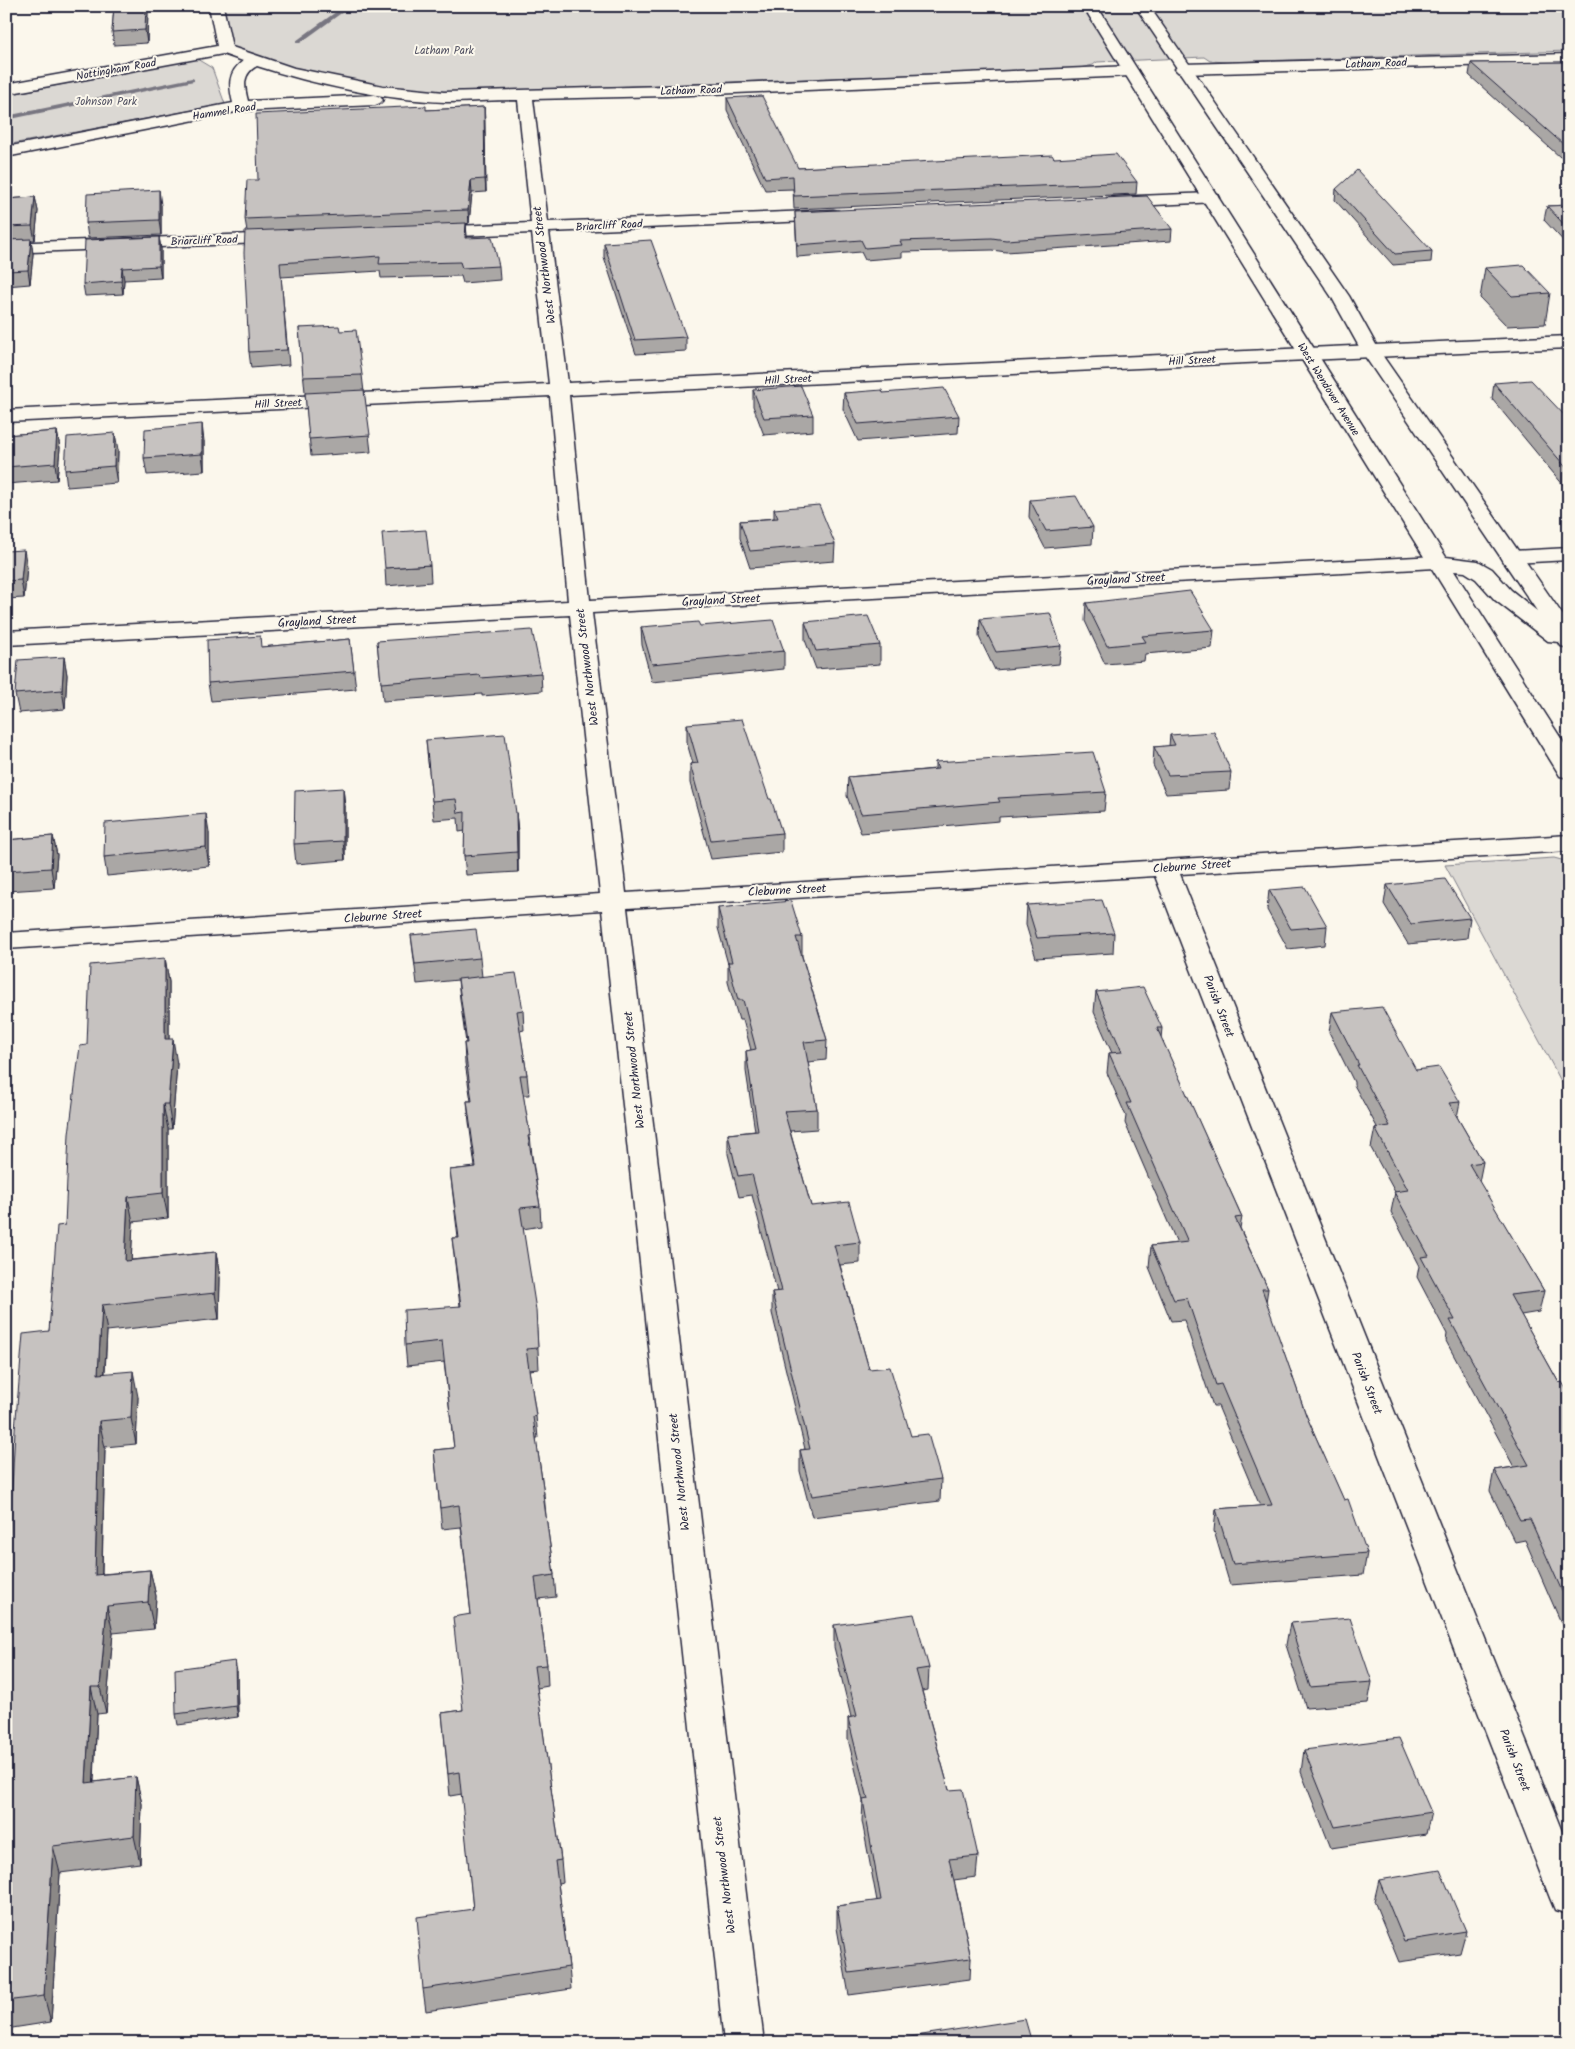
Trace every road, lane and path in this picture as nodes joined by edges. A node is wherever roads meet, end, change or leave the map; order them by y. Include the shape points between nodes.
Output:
1 (216, 6) edge
2 (1090, 6) edge
3 (1142, 6) edge
4 (225, 49) junction
5 (1569, 58) edge
6 (256, 60) junction
7 (1183, 69) junction
8 (1130, 72) junction
9 (6, 89) edge
10 (526, 96) junction
11 (444, 97) junction
12 (242, 106) junction
13 (6, 152) edge
14 (1211, 198) junction
15 (1093, 203) edge
16 (846, 214) edge
17 (540, 228) junction
18 (412, 233) edge
19 (294, 237) edge
20 (6, 248) edge
21 (1569, 342) edge
22 (1371, 352) junction
23 (1308, 354) junction
24 (559, 390) junction
25 (6, 416) edge
26 (1569, 554) edge
27 (1511, 557) junction
28 (1436, 562) junction
29 (580, 607) junction
30 (6, 638) edge
31 (1569, 641) edge
32 (1569, 646) edge
33 (1569, 771) edge
34 (1569, 843) edge
35 (1165, 868) junction
36 (615, 901) junction
37 (6, 942) edge
38 (1569, 1898) edge
39 (744, 2043) edge

1 - 4 main road
2 - 8 main road, West Wendover Avenue
3 - 7 main road
4 - 6 main road, Latham Road
4 - 9 main road, Nottingham Road
5 - 7 main road, Latham Road
6 - 11 main road, Latham Road via 291,72 350,84 402,94
6 - 12 main road via 238,72 236,82
7 - 22 main road via 1340,296
8 - 10 main road, Latham Road
8 - 14 main road, West Wendover Avenue
10 - 11 main road, Latham Road
10 - 17 main road, West Northwood Street
11 - 12 main road, Hammel Road
12 - 13 main road, Hammel Road
14 - 15 main road
14 - 23 main road, West Wendover Avenue
16 - 17 main road, Briarcliff Road
17 - 18 main road, Briarcliff Road
17 - 24 main road, West Northwood Street
19 - 20 main road, Briarcliff Road
21 - 22 main road, Hill Street
22 - 23 main road, Hill Street
22 - 27 main road
23 - 24 main road, Hill Street
23 - 28 main road, West Wendover Avenue
24 - 25 main road, Hill Street
24 - 29 main road, West Northwood Street
26 - 27 main road
27 - 31 main road
28 - 29 main road, Grayland Street
28 - 32 main road, Grayland Street via 1470,566 1484,574 1504,595
28 - 33 main road, West Wendover Avenue
29 - 30 main road, Grayland Street
29 - 36 main road, West Northwood Street
34 - 35 main road, Cleburne Street
35 - 36 main road, Cleburne Street
35 - 38 main road, Parish Street
36 - 37 main road, Cleburne Street
36 - 39 main road, West Northwood Street

